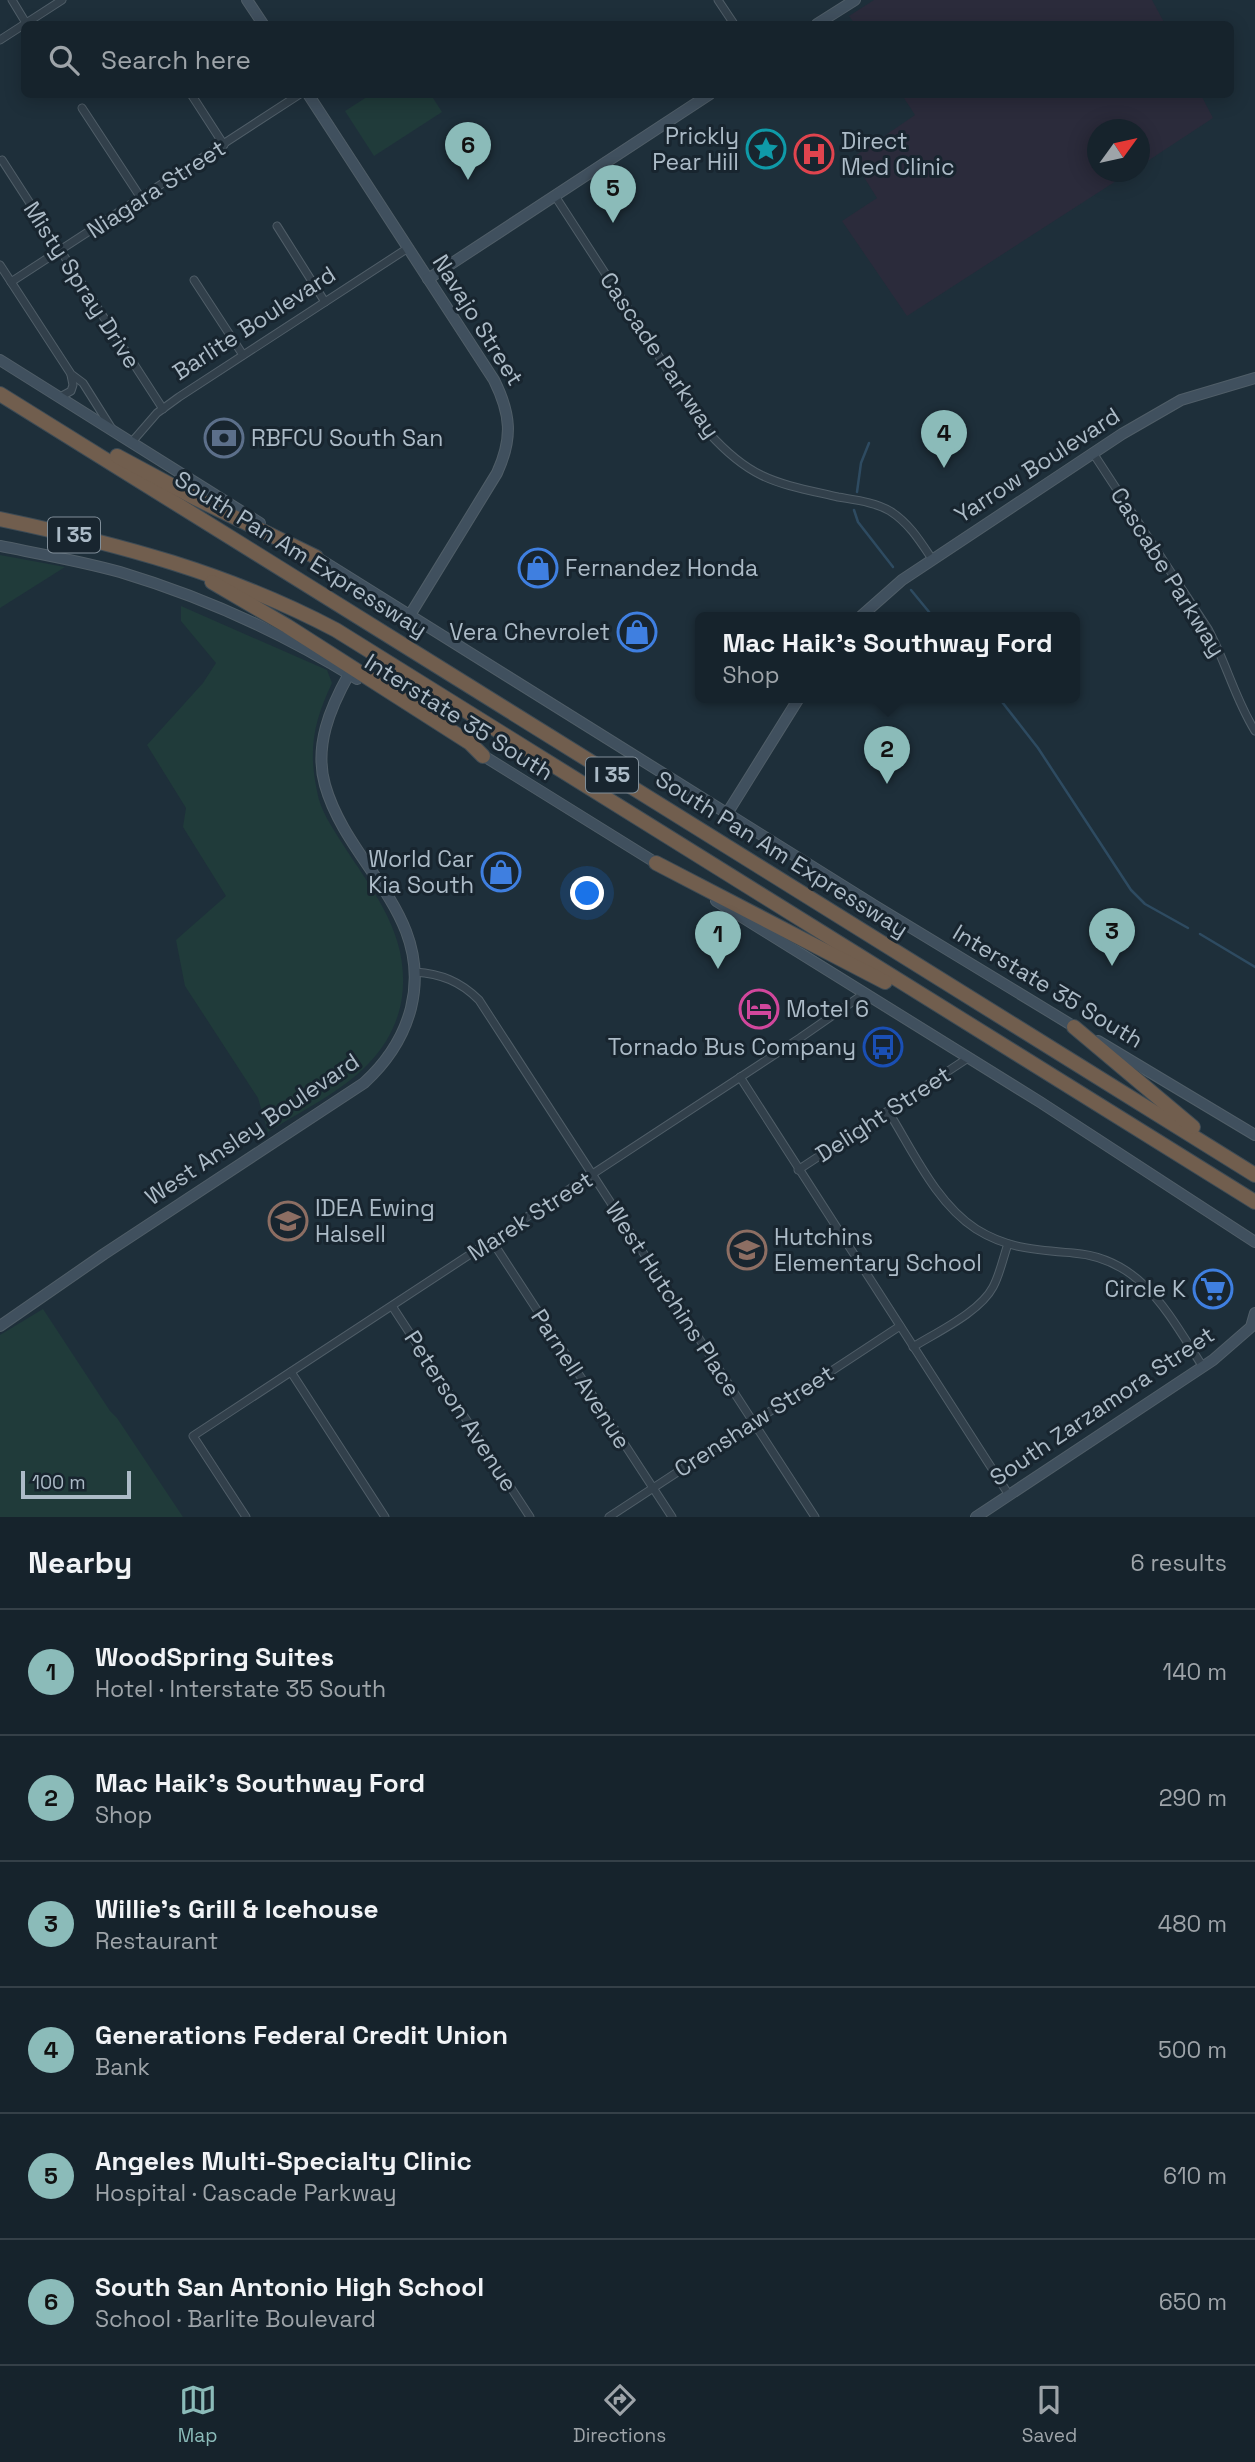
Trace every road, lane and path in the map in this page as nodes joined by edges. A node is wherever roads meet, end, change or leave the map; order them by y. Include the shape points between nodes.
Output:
1 (12, 0) edge
2 (62, 0) edge
3 (247, 0) edge
4 (718, 0) edge
5 (855, 0) edge
6 (25, 21) edge
7 (29, 21) edge
8 (260, 21) edge
9 (732, 21) edge
10 (822, 21) edge
11 (21, 26) edge
12 (0, 40) edge
13 (194, 98) edge
14 (294, 98) edge
15 (312, 98) edge
16 (704, 98) edge
17 (82, 108) dead end
18 (224, 145) junction
19 (2, 160) edge
20 (555, 196) junction
21 (141, 198) junction
22 (277, 226) dead end
23 (408, 248) junction
24 (60, 251) junction
25 (0, 265) edge
26 (428, 279) junction
27 (194, 280) dead end
28 (11, 282) junction
29 (325, 302) junction
30 (243, 355) junction
31 (0, 360) edge
32 (71, 374) junction
33 (1255, 378) edge
34 (0, 394) edge
35 (60, 397) junction
36 (163, 409) junction
37 (42, 420) junction
38 (114, 431) junction
39 (131, 443) junction
40 (1093, 453) junction
41 (0, 519) edge
42 (0, 546) edge
43 (146, 554) junction
44 (316, 556) junction
45 (932, 559) junction
46 (866, 612) edge
47 (410, 615) junction
48 (349, 674) junction
49 (796, 703) edge
50 (1255, 731) edge
51 (483, 756) junction
52 (728, 812) junction
53 (656, 863) junction
54 (415, 972) junction
55 (865, 993) junction
56 (1073, 1027) junction
57 (968, 1058) junction
58 (1034, 1065) junction
59 (740, 1077) junction
60 (888, 1111) junction
61 (1255, 1135) edge
62 (1225, 1156) junction
63 (798, 1170) junction
64 (593, 1175) junction
65 (1255, 1175) edge
66 (1255, 1202) edge
67 (492, 1241) junction
68 (1255, 1242) edge
69 (1008, 1244) junction
70 (392, 1306) junction
71 (1255, 1313) edge
72 (0, 1326) edge
73 (900, 1326) junction
74 (1253, 1327) edge
75 (913, 1347) junction
76 (1203, 1367) junction
77 (291, 1372) junction
78 (753, 1422) junction
79 (653, 1489) junction
80 (1009, 1495) junction
81 (246, 1517) edge
82 (385, 1517) edge
83 (530, 1517) edge
84 (609, 1517) edge
85 (672, 1517) edge
86 (815, 1517) edge
87 (976, 1517) edge

1 - 6 street
2 - 7 street
3 - 8 main road
4 - 9 street
5 - 10 main road
11 - 12 street
13 - 18 street
14 - 18 street, Niagara Street
15 - 23 main road, Navajo Street
16 - 20 main road
17 - 21 street
18 - 21 street, Niagara Street
19 - 24 street, Misty Spray Drive
20 - 26 main road
20 - 45 street, Cascade Parkway via 708,432 727,453 750,471 779,484 889,511 911,529
21 - 24 street, Niagara Street
22 - 29 street
23 - 26 main road, Navajo Street
23 - 29 street, Barlite Boulevard
24 - 28 street, Niagara Street
24 - 36 street, Misty Spray Drive
25 - 28 street
26 - 47 main road, Navajo Street via 494,380 509,423 497,473
27 - 30 street
28 - 32 street
29 - 30 street, Barlite Boulevard
30 - 36 street, Barlite Boulevard
31 - 35 main road, Interstate 35 South
32 - 35 street via 71,391
32 - 38 street via 83,383
33 - 40 main road, Yarrow Boulevard via 1181,401
34 - 37 highway, South Pan Am Expressway / I 35
35 - 38 main road, Interstate 35 South
36 - 39 street, Barlite Boulevard
37 - 44 highway
37 - 62 highway, South Pan Am Expressway / I 35
38 - 39 main road, Interstate 35 South
39 - 44 main road, Interstate 35 South
40 - 45 main road, Yarrow Boulevard
40 - 50 street, Cascabe Parkway via 1208,629
41 - 43 highway, South Pan Am Expressway / I 35
42 - 48 main road, Interstate 35 South via 117,571 170,588 272,632
43 - 51 highway via 219,586 287,626 471,743
43 - 58 highway, South Pan Am Expressway / I 35 via 249,589 336,631
44 - 47 main road, Interstate 35 South
45 - 46 main road, Yarrow Boulevard
47 - 52 main road, Interstate 35 South
48 - 51 main road, Interstate 35 South
48 - 54 main road, West Ansley Boulevard via 326,723 325,783 346,832 405,924
49 - 52 main road
51 - 53 main road, Interstate 35 South
52 - 56 main road, Interstate 35 South
53 - 55 main road, Interstate 35 South
53 - 58 highway via 866,971 964,1031
54 - 64 street, West Hutchins Place via 442,975 479,1000
54 - 72 main road, West Ansley Boulevard via 401,1038 363,1083
55 - 57 main road, Interstate 35 South
55 - 59 street, Marek Street
56 - 61 main road, Interstate 35 South
56 - 62 highway
57 - 60 street, Delight Street
57 - 68 main road, Interstate 35 South
58 - 66 highway, South Pan Am Expressway / I 35
59 - 63 street
59 - 64 street, Marek Street
60 - 63 street, Delight Street
60 - 69 street via 948,1204 976,1229
62 - 65 highway, South Pan Am Expressway / I 35
63 - 73 street
64 - 67 street, Marek Street
64 - 78 street, West Hutchins Place
67 - 70 street, Marek Street
67 - 79 street, Parnell Avenue
69 - 75 street via 985,1298
69 - 76 street via 1027,1250 1086,1254 1121,1267 1156,1296
70 - 77 street, Marek Street
70 - 83 street, Peterson Avenue
71 - 74 main road, South Zarzamora Street
73 - 75 street
73 - 78 street, Crenshaw Street
74 - 76 main road, South Zarzamora Street
75 - 80 street
76 - 80 main road, South Zarzamora Street
77 - 81 street, Marek Street via 194,1436
77 - 82 street
78 - 79 street, Crenshaw Street
78 - 86 street, West Hutchins Place
79 - 84 street, Crenshaw Street
79 - 85 street, Parnell Avenue
80 - 87 main road, South Zarzamora Street

